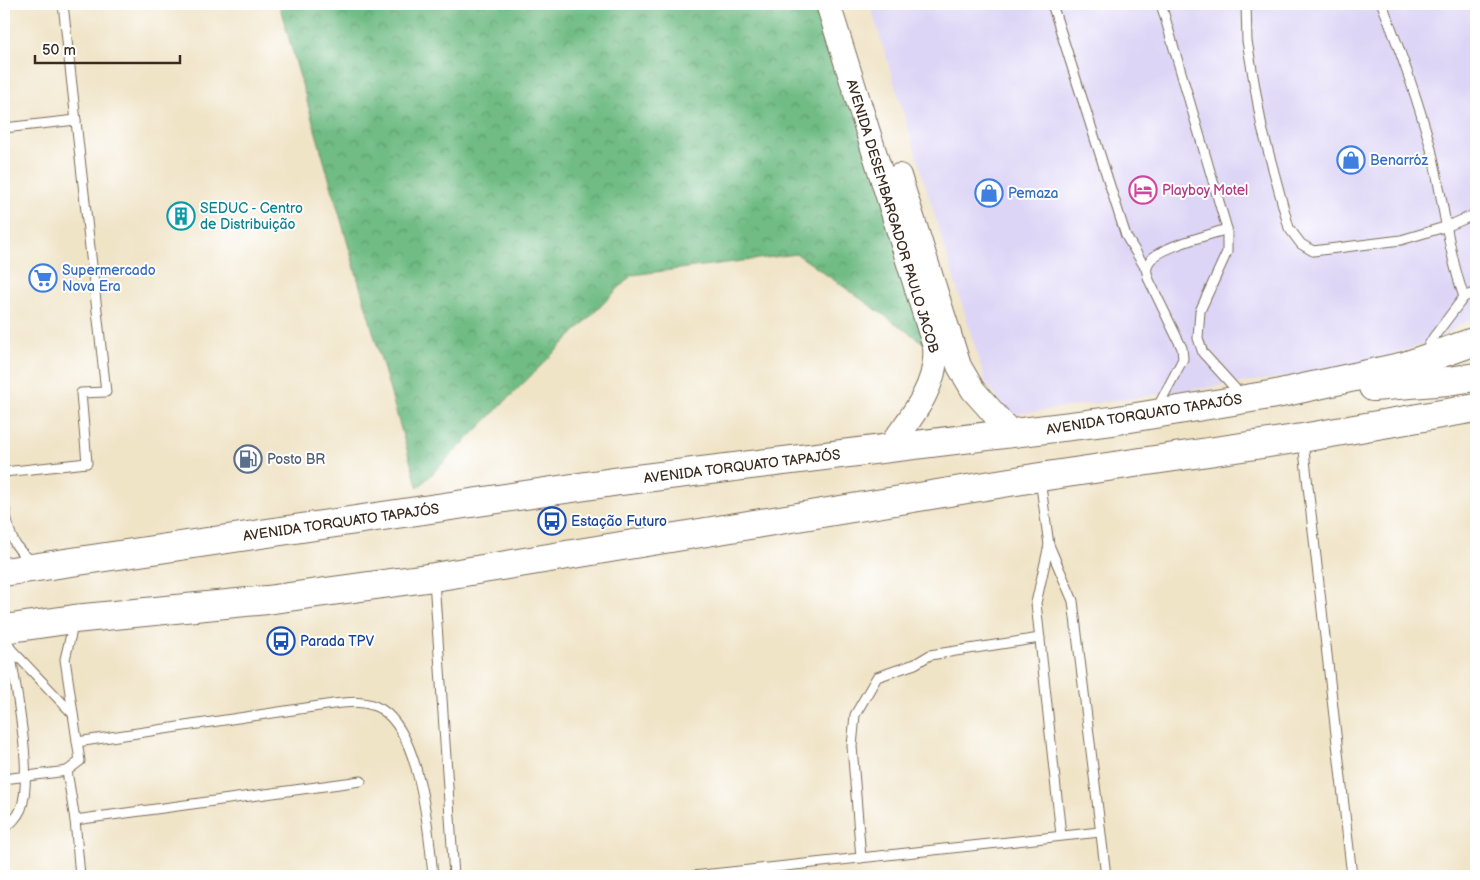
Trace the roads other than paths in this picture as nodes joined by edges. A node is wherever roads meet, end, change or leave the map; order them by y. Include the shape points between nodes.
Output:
1 (63, 4) edge
2 (828, 4) edge
3 (845, 4) edge
4 (1052, 4) edge
5 (1161, 4) edge
6 (1246, 4) edge
7 (1382, 4) edge
8 (76, 120) junction
9 (4, 128) edge
10 (1476, 214) edge
11 (1448, 226) junction
12 (1227, 229) junction
13 (1146, 269) junction
14 (1476, 292) edge
15 (1464, 298) junction
16 (1476, 340) edge
17 (1420, 361) junction
18 (1476, 376) edge
19 (1276, 394) junction
20 (1246, 399) junction
21 (1476, 408) edge
22 (1153, 414) junction
23 (1012, 434) junction
24 (1302, 438) junction
25 (888, 449) junction
26 (4, 472) edge
27 (1040, 477) junction
28 (4, 503) edge
29 (1049, 545) junction
30 (42, 566) junction
31 (4, 572) edge
32 (434, 577) junction
33 (74, 620) junction
34 (6, 636) edge
35 (1040, 638) junction
36 (71, 712) junction
37 (77, 742) junction
38 (68, 771) junction
39 (26, 776) junction
40 (4, 779) edge
41 (361, 781) dead end
42 (75, 820) junction
43 (4, 829) edge
44 (1100, 832) junction
45 (1061, 835) junction
46 (862, 858) junction
47 (80, 876) edge
48 (433, 876) edge
49 (454, 876) edge
50 (693, 876) edge
51 (1106, 876) edge
52 (1352, 876) edge

1 - 8 lane
2 - 25 street, AVENIDA DESEMBARGADOR PAULO JACOB via 935,347 936,360 930,384
3 - 23 street, AVENIDA DESEMBARGADOR PAULO JACOB via 959,366 973,390
4 - 13 lane via 1126,236
5 - 12 lane
6 - 11 lane via 1247,41 1262,128 1289,228 1301,244 1313,251 1400,240
7 - 11 lane via 1430,145
8 - 9 lane
8 - 26 lane via 106,392 81,393 87,463
10 - 11 lane
11 - 15 lane via 1454,270
12 - 13 lane via 1163,250 1149,260
12 - 20 lane via 1227,252 1200,311 1198,338 1203,353
13 - 22 lane via 1182,348 1183,359
14 - 15 lane
15 - 17 lane via 1433,338
16 - 17 highway, AVENIDA TORQUATO TAPAJÓS
17 - 19 highway, AVENIDA TORQUATO TAPAJÓS
18 - 19 highway
19 - 20 highway, AVENIDA TORQUATO TAPAJÓS
20 - 22 highway, AVENIDA TORQUATO TAPAJÓS
21 - 24 highway
22 - 23 highway, AVENIDA TORQUATO TAPAJÓS
23 - 25 highway, AVENIDA TORQUATO TAPAJÓS
24 - 27 highway
24 - 52 lane
25 - 30 highway, AVENIDA TORQUATO TAPAJÓS via 620,481
27 - 29 lane
27 - 32 highway
28 - 30 lane via 14,545 26,558
29 - 35 lane via 1036,603
29 - 44 lane via 1073,601
30 - 31 highway, AVENIDA TORQUATO TAPAJÓS
32 - 33 highway via 266,600
32 - 49 lane
33 - 34 highway
33 - 36 lane via 65,659
34 - 36 lane
34 - 39 lane
35 - 45 lane
35 - 46 lane via 930,655 915,664 877,677 855,715 852,746
36 - 37 lane
37 - 38 lane via 80,761
37 - 48 lane via 359,701 381,710 401,729 421,788
38 - 39 lane
38 - 42 lane
39 - 40 lane
39 - 43 lane via 21,808 14,821
41 - 42 lane
42 - 47 lane
44 - 45 lane
44 - 51 lane
45 - 46 lane
46 - 50 lane

